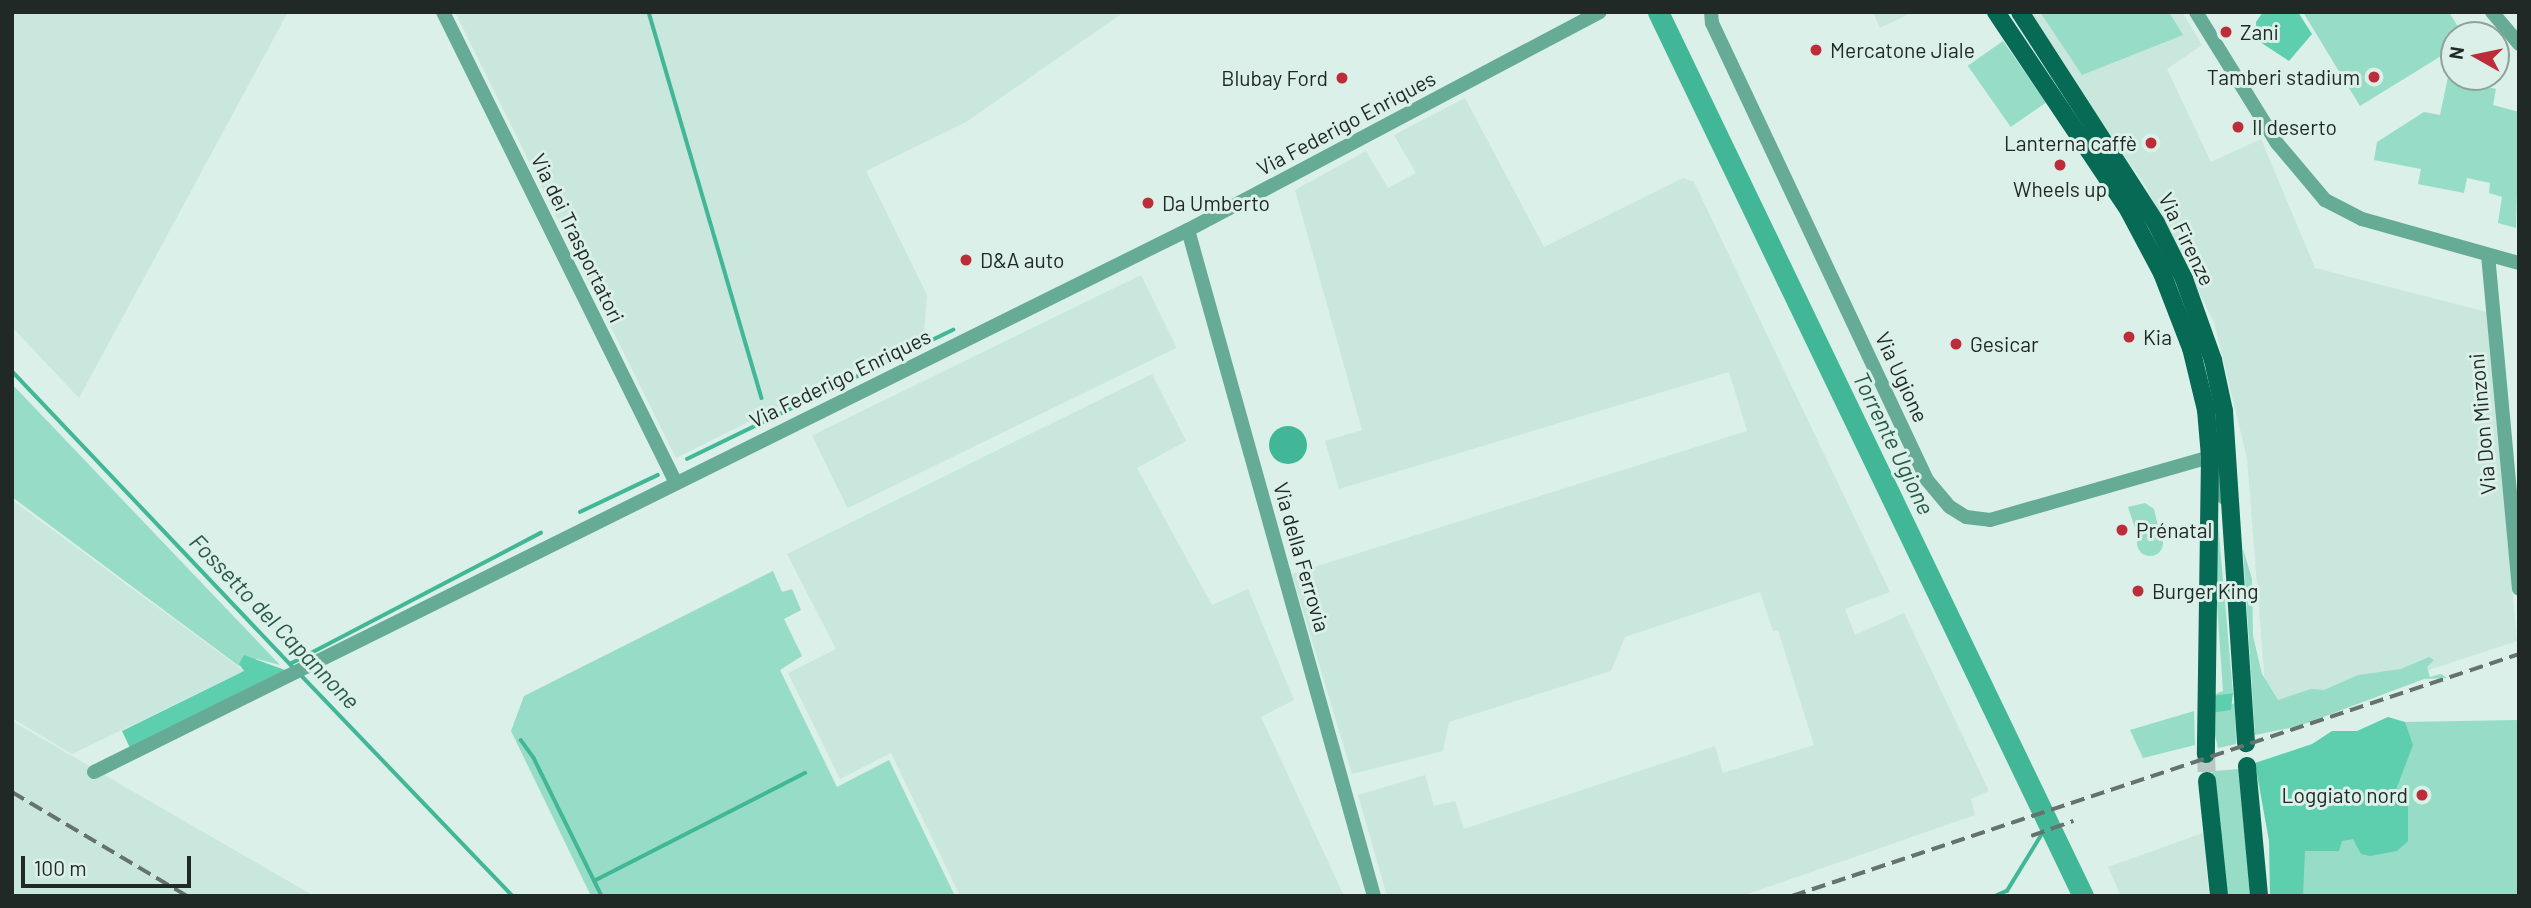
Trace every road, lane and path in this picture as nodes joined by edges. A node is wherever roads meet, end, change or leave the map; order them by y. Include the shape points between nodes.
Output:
1 (443, 12) edge
2 (1600, 12) edge
3 (1710, 12) edge
4 (1996, 12) edge
5 (2196, 12) edge
6 (2492, 12) edge
7 (2022, 14) edge
8 (2519, 44) edge
9 (1188, 230) junction
10 (2488, 254) junction
11 (2519, 263) edge
12 (2210, 457) junction
13 (676, 483) junction
14 (2228, 511) junction
15 (2519, 589) edge
16 (2246, 743) dead end
17 (2206, 754) tunnel mouth
18 (2247, 766) dead end
19 (94, 772) dead end
20 (2207, 781) tunnel mouth
21 (1374, 896) edge
22 (2219, 896) edge
23 (2259, 896) edge

1 - 13 street, Via dei Trasportatori
2 - 9 street, Via Federigo Enriques
3 - 12 street, Via Ugione via 1927,480 1950,507 1966,517 1990,520
4 - 12 main road, Via Firenze via 2151,251 2191,348 2206,410
5 - 10 street via 2277,143 2325,200 2362,219
6 - 8 street
7 - 14 main road, Via Firenze via 2138,192 2184,279 2213,360 2224,411
9 - 13 street, Via Federigo Enriques
9 - 21 street, Via della Ferrovia
10 - 11 street
10 - 15 street, Via Don Minzoni
12 - 14 street, Via Firenze
12 - 17 main road, Via Firenze
13 - 19 street, Via Federigo Enriques
14 - 16 main road, Via Firenze
18 - 23 main road
20 - 22 main road

